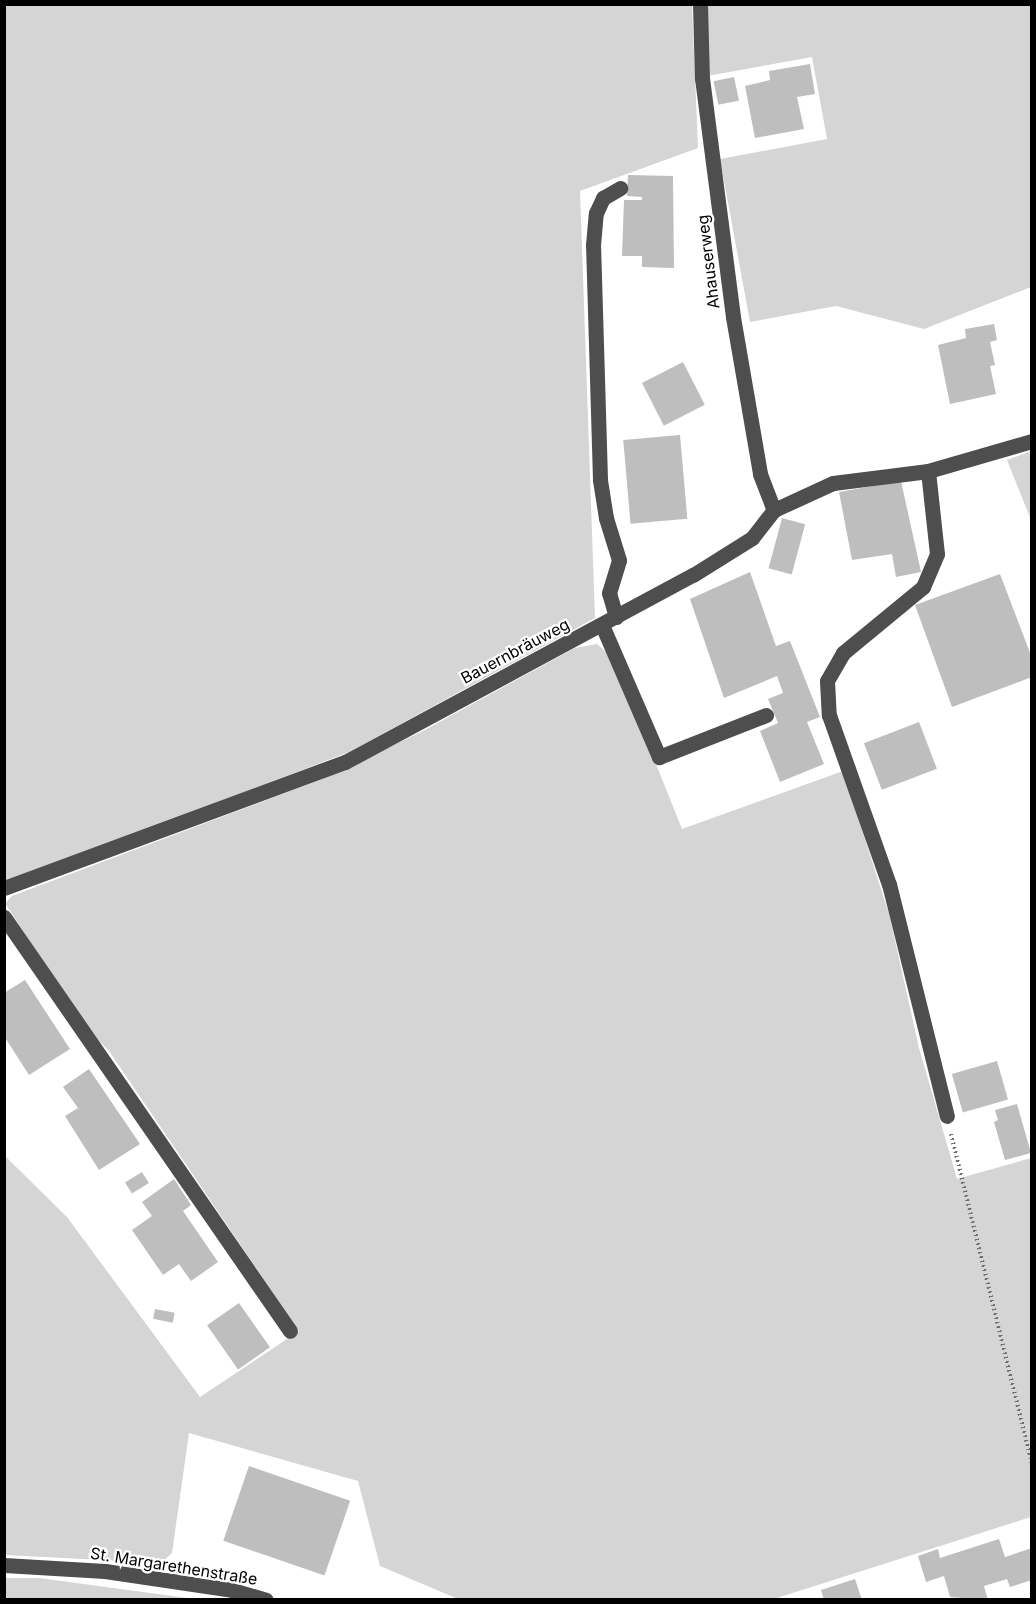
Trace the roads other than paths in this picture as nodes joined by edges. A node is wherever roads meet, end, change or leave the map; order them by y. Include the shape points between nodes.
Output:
1 (700, 4) edge
2 (620, 188) dead end
3 (1032, 441) edge
4 (928, 471) junction
5 (774, 510) junction
6 (616, 617) junction
7 (602, 625) junction
8 (766, 715) dead end
9 (4, 888) edge
10 (4, 917) edge
11 (947, 1116) road end
12 (290, 1330) dead end
13 (4, 1565) edge
14 (266, 1599) edge

1 - 5 street, Ahauserweg via 702,78 733,317 760,474
2 - 6 street via 603,198 596,213 593,245 600,479 606,518 619,560 609,593
3 - 4 street, Bauernbräuweg
4 - 5 street, Bauernbräuweg via 833,483
4 - 11 street via 937,554 923,587 843,653 827,681 829,715 889,884
5 - 6 street, Bauernbräuweg via 752,538
6 - 7 street, Bauernbräuweg
7 - 8 street via 659,757
7 - 9 street, Bauernbräuweg via 345,762
10 - 12 street
13 - 14 street, St. Margarethenstraße via 105,1571 232,1590

